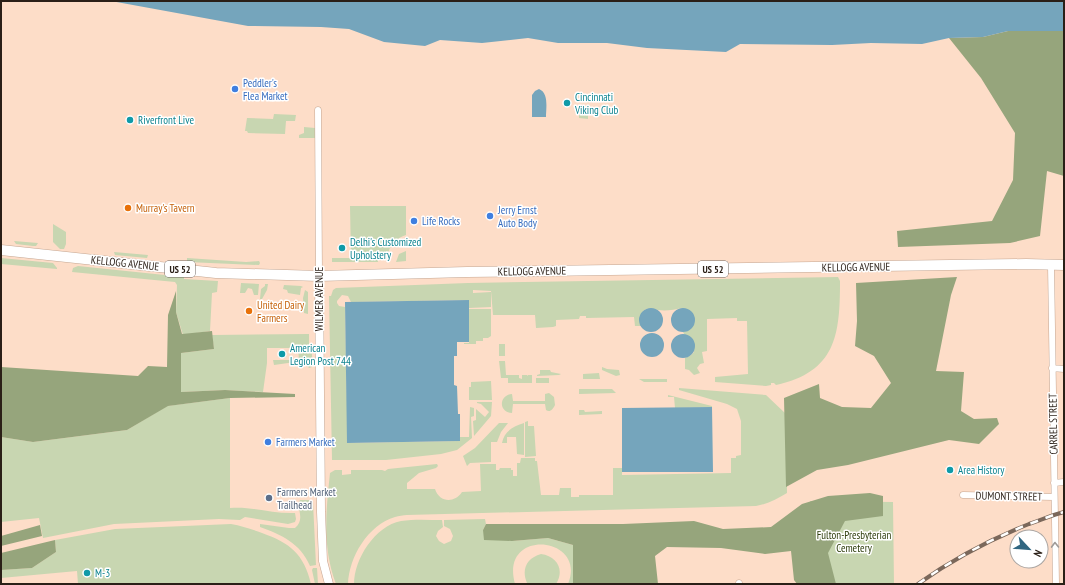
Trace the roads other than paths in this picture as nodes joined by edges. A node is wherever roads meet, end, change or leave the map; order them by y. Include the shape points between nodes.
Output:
1 (318, 110) dead end
2 (1, 250) edge
3 (1051, 265) junction
4 (1064, 265) edge
5 (318, 276) junction
6 (1052, 368) junction
7 (1064, 369) edge
8 (1064, 482) edge
9 (1054, 483) junction
10 (963, 495) dead end
11 (1054, 497) junction
12 (329, 584) edge
13 (1056, 584) edge

1 - 5 street, WILMER AVENUE
2 - 5 main road, KELLOGG AVENUE / US 52 via 216,273
3 - 4 main road, KELLOGG AVENUE / US 52
3 - 5 main road, KELLOGG AVENUE / US 52
3 - 6 street, CARREL STREET
5 - 12 street, WILMER AVENUE via 320,512 323,561
6 - 7 street
6 - 9 street, CARREL STREET
8 - 9 street, DUMONT STREET
9 - 11 street, CARREL STREET
10 - 11 street, DUMONT STREET
13 -> 11 street, CARREL STREET

